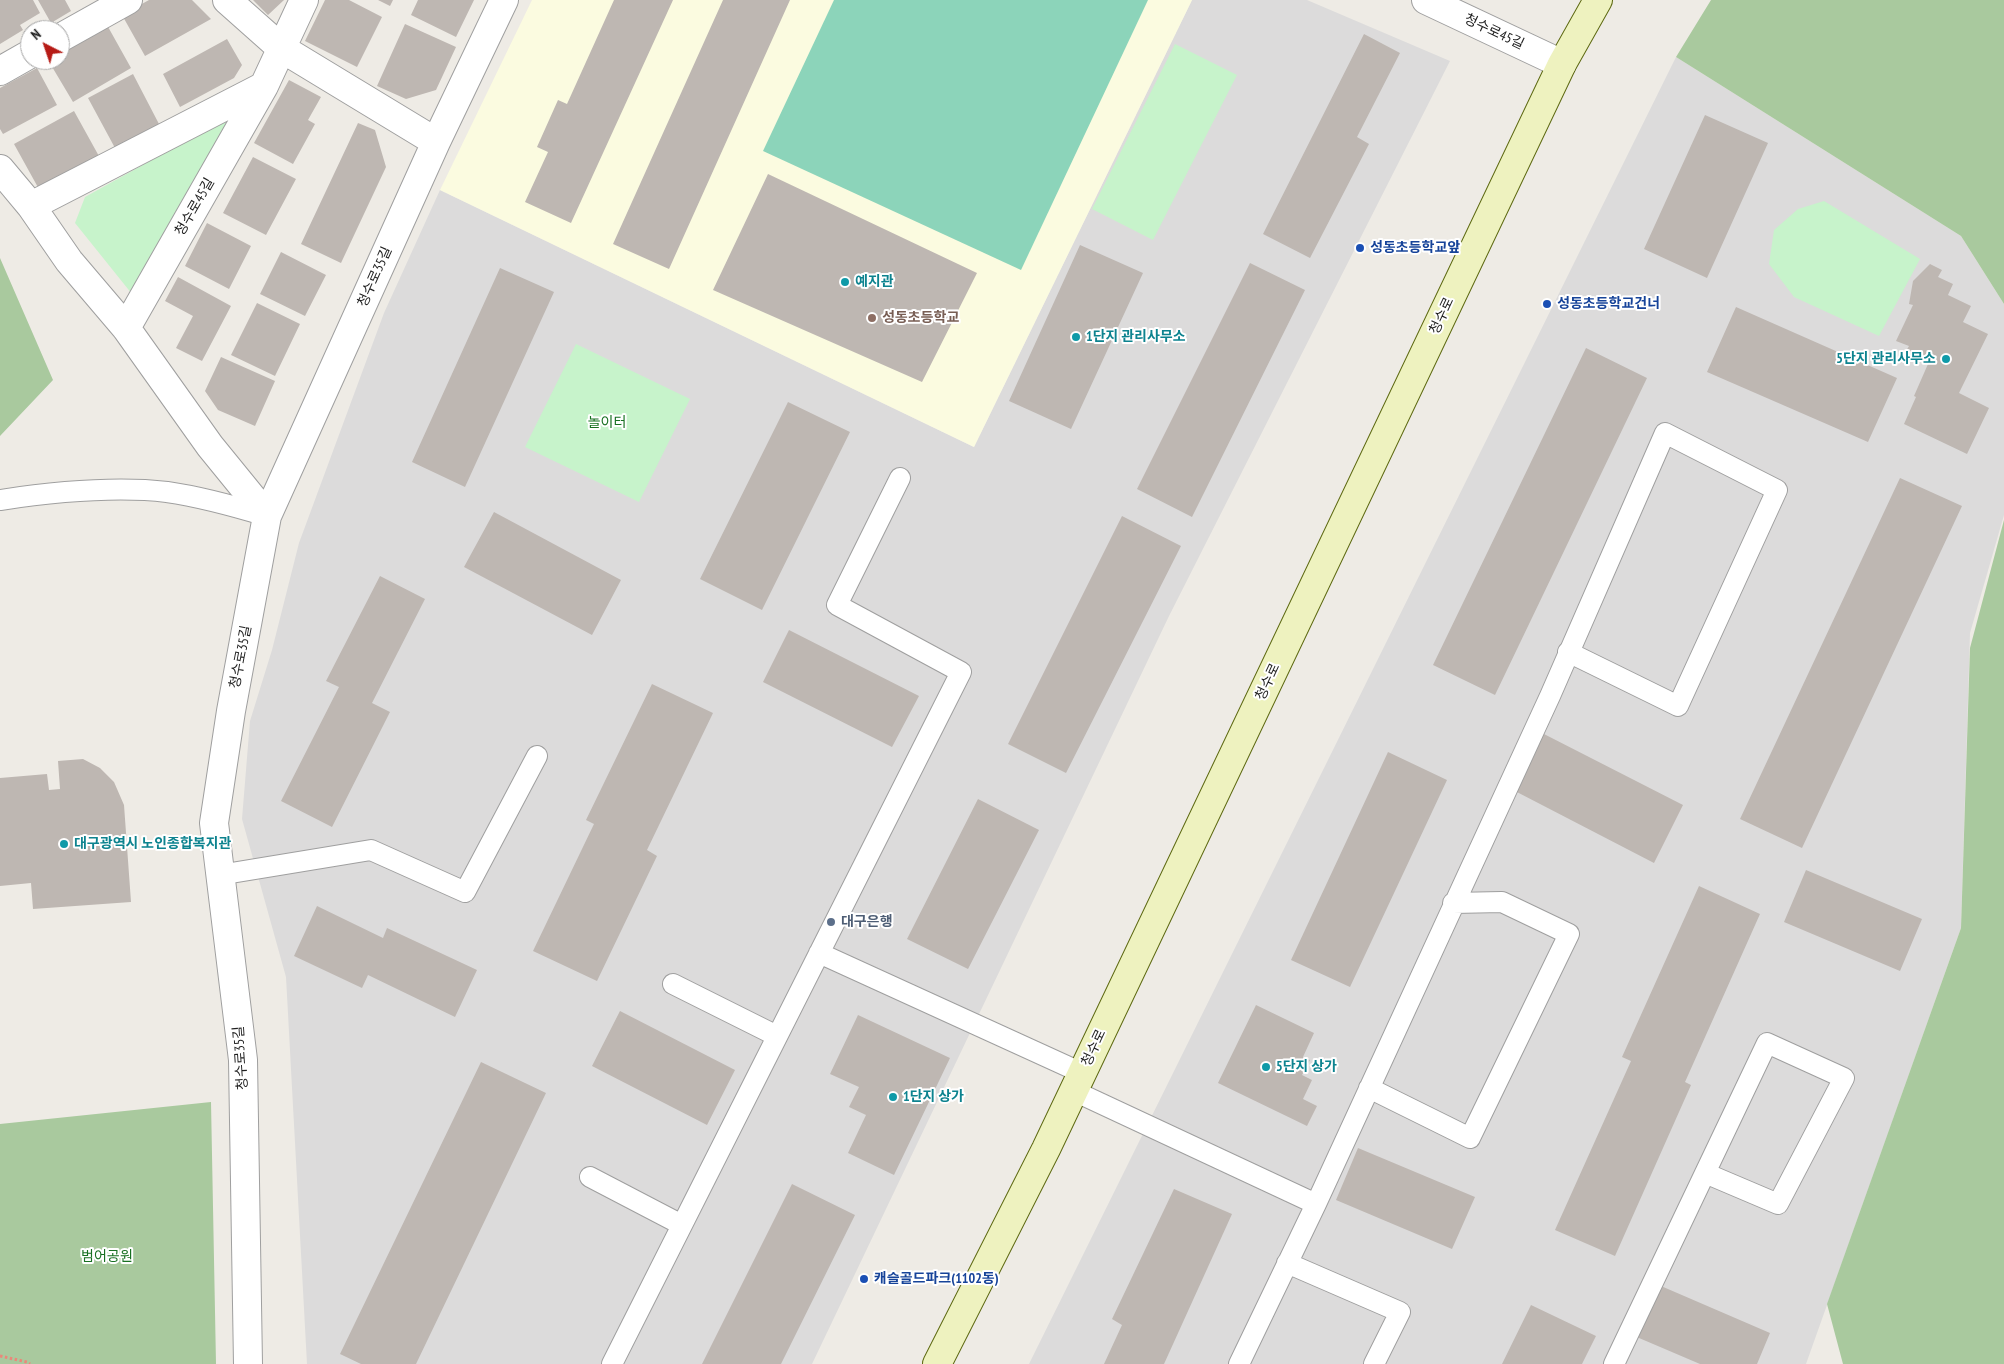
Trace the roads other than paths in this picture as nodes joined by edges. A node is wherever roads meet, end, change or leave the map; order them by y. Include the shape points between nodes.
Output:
1 (128, 0) edge
2 (228, 0) edge
3 (304, 0) edge
4 (504, 0) edge
5 (1426, 0) edge
6 (1598, 0) edge
7 (70, 32) edge
8 (281, 48) junction
9 (20, 60) edge
10 (1562, 64) junction
11 (0, 71) edge
12 (264, 86) junction
13 (436, 142) junction
14 (0, 169) edge
15 (31, 206) junction
16 (126, 328) junction
17 (900, 478) dead end
18 (0, 500) edge
19 (267, 516) junction
20 (1568, 652) junction
21 (537, 756) dead end
22 (219, 875) junction
23 (1453, 903) junction
24 (819, 953) junction
25 (673, 984) dead end
26 (778, 1036) junction
27 (1078, 1082) junction
28 (1369, 1088) junction
29 (1705, 1173) junction
30 (590, 1178) dead end
31 (1316, 1204) junction
32 (682, 1225) junction
33 (1288, 1263) junction
34 (248, 1364) edge
35 (612, 1364) edge
36 (936, 1364) edge
37 (1239, 1364) edge
38 (1374, 1364) edge
39 (1614, 1364) edge

1 - 7 street
2 - 8 street
3 - 8 street, 청수로45길
4 - 13 street, 청수로35길
5 - 10 street, 청수로45길
6 - 10 main road, 청수로
8 - 12 street, 청수로45길
8 - 13 street
9 - 11 street
10 - 27 main road, 청수로
12 - 15 street
12 - 16 street, 청수로45길
13 - 19 street, 청수로35길
14 - 15 street
15 - 16 street via 69,261
16 - 19 street via 210,446
17 - 24 lane via 837,605 961,672
18 - 19 lane via 96,490 166,492 222,502
19 - 22 street, 청수로35길 via 214,823
20 - 20 lane via 1665,433 1777,490 1678,706
20 - 23 lane
21 - 22 lane via 465,892 371,850
22 - 34 street, 청수로35길 via 243,1060
23 - 28 lane
23 - 28 lane via 1502,902 1570,934 1470,1138
24 - 26 lane
24 - 27 lane
25 - 26 lane
26 - 32 lane
27 - 31 lane
27 - 36 main road, 청수로
28 - 31 lane
29 - 29 lane via 1767,1043 1844,1078 1778,1204
29 - 39 lane
30 - 32 lane
31 - 33 lane
32 - 35 lane
33 - 37 lane
33 - 38 lane via 1400,1312

